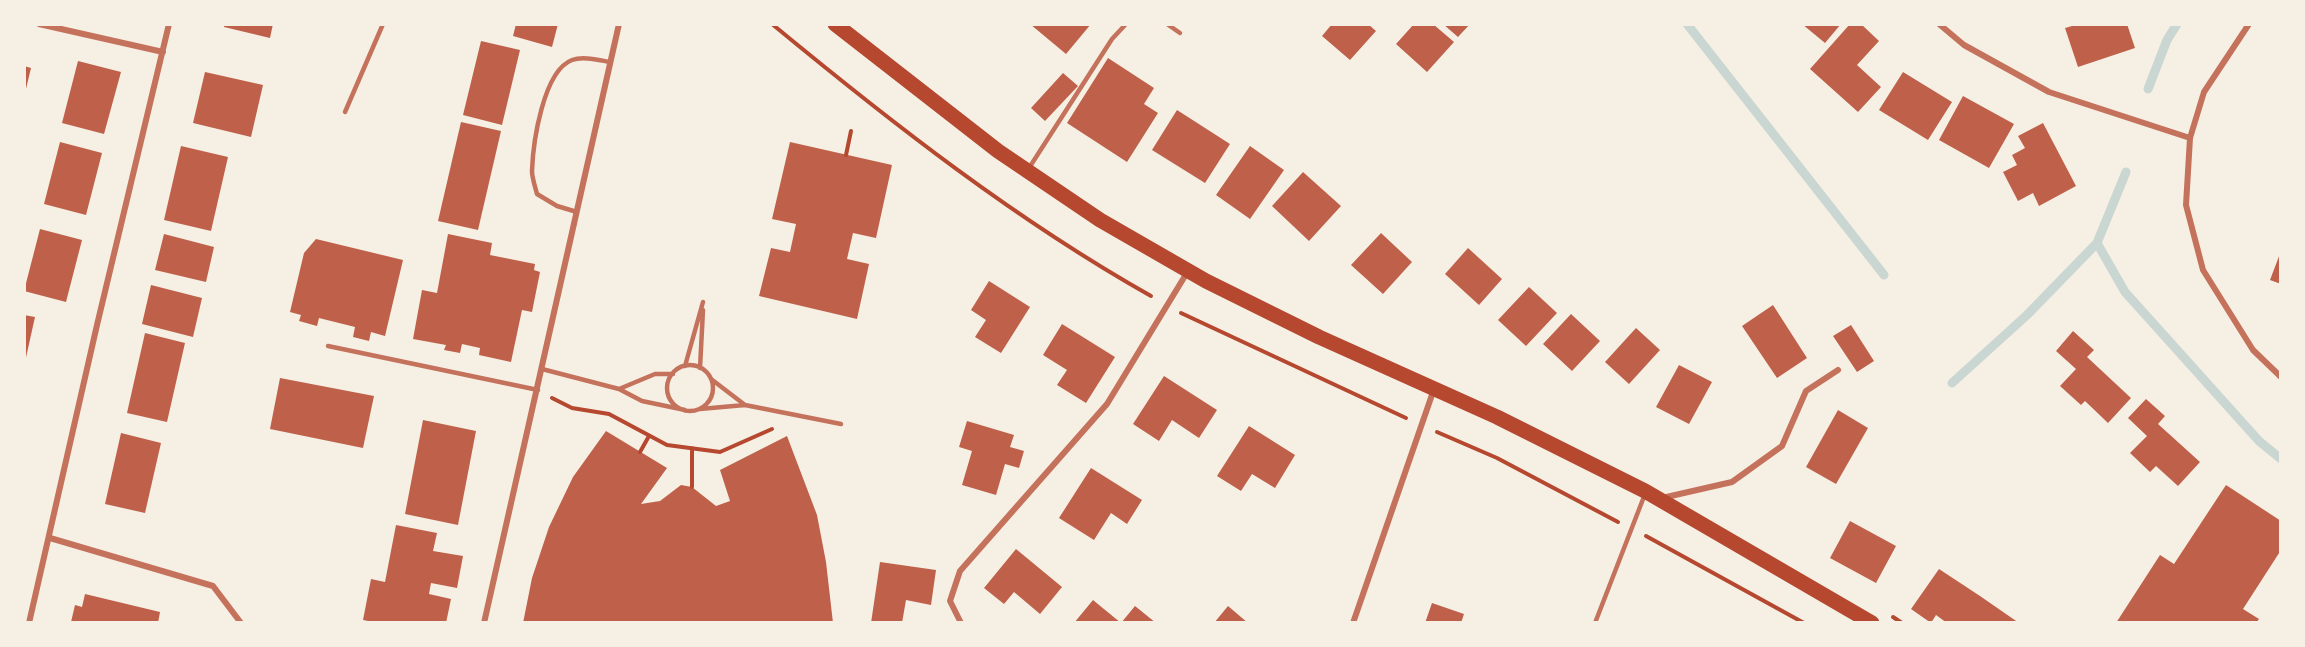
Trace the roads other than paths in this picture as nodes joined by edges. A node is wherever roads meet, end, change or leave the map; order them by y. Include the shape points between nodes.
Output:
1 (39, 24) edge
2 (169, 24) edge
3 (383, 24) edge
4 (619, 24) edge
5 (835, 24) edge
6 (1126, 24) edge
7 (1167, 24) edge
8 (1939, 24) edge
9 (2249, 24) edge
10 (1180, 33) dead end
11 (163, 52) junction
12 (610, 62) junction
13 (345, 112) dead end
14 (2190, 138) junction
15 (1028, 171) junction
16 (577, 212) junction
17 (1189, 270) junction
18 (328, 346) dead end
19 (685, 366) junction
20 (700, 368) junction
21 (542, 369) junction
22 (1838, 370) dead end
23 (673, 374) junction
24 (2281, 377) edge
25 (711, 379) junction
26 (1434, 388) junction
27 (619, 389) junction
28 (538, 390) junction
29 (745, 405) junction
30 (685, 410) junction
31 (699, 410) junction
32 (841, 424) dead end
33 (1652, 495) junction
34 (50, 538) junction
35 (29, 623) edge
36 (241, 623) edge
37 (484, 623) edge
38 (961, 623) edge
39 (1353, 623) edge
40 (1595, 623) edge
41 (1872, 623) edge

1 - 11 street
2 - 11 street
3 - 13 lane
4 - 12 street
5 - 15 main road via 952,117
6 - 15 lane via 1112,39
7 - 10 lane
8 - 14 street via 1964,45 2049,92
9 - 14 street via 2204,92
11 - 34 street via 96,325
12 - 16 street
12 - 16 lane via 573,59 560,68 553,78 535,136 532,174 537,194
14 - 24 street via 2186,205 2203,270 2253,350
15 - 17 main road via 1101,220
16 - 21 street
17 - 26 main road via 1319,337
17 - 38 street via 1107,404 960,571 950,601
18 - 28 lane
19 - 20 lane
19 - 20 lane via 703,302
19 - 23 lane
20 - 25 lane
21 - 27 lane
21 - 28 street
22 - 33 street via 1806,392 1782,446 1732,482
23 - 27 lane via 655,374
23 - 30 lane via 667,388 669,395 672,402
25 - 29 lane
25 - 31 lane via 710,400
26 - 33 main road
26 - 39 street
27 - 30 lane via 642,402
28 - 37 street
29 - 31 lane
29 - 32 lane
30 - 31 lane
33 - 40 lane via 1631,528
33 - 41 main road
34 - 35 street
34 - 36 street via 213,586

